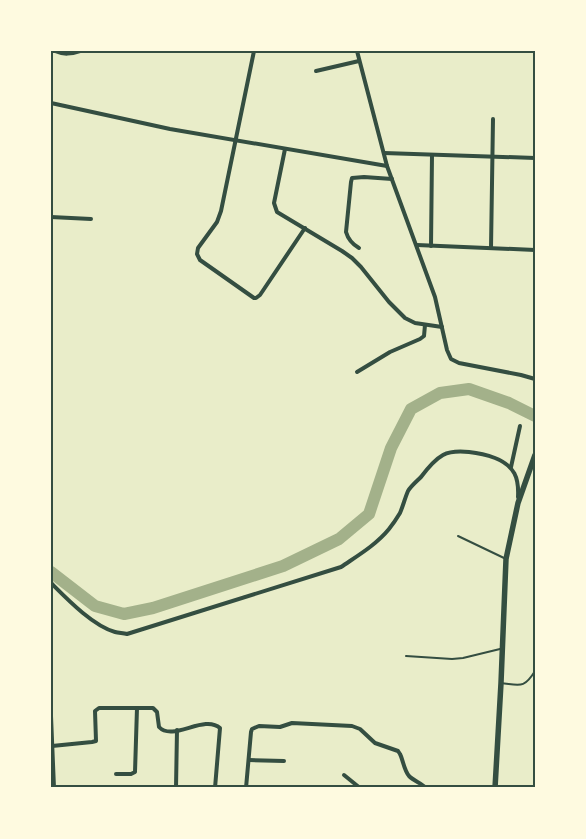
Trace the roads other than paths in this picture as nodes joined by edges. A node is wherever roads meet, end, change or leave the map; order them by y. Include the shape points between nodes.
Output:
1 (55, 51) edge
2 (80, 51) edge
3 (254, 51) edge
4 (357, 51) edge
5 (359, 61) junction
6 (316, 71) dead end
7 (51, 104) edge
8 (493, 119) dead end
9 (235, 140) junction
10 (285, 149) junction
11 (384, 153) junction
12 (432, 154) junction
13 (492, 157) junction
14 (535, 158) edge
15 (387, 166) junction
16 (392, 179) junction
17 (51, 217) edge
18 (91, 220) dead end
19 (305, 228) junction
20 (417, 245) junction
21 (431, 246) junction
22 (359, 248) dead end
23 (492, 248) junction
24 (535, 250) edge
25 (425, 325) junction
26 (442, 327) junction
27 (356, 372) dead end
28 (535, 379) edge
29 (520, 426) dead end
30 (533, 458) edge
31 (511, 467) junction
32 (518, 502) junction
33 (458, 536) dead end
34 (506, 559) junction
35 (51, 583) edge
36 (502, 649) junction
37 (406, 656) dead end
38 (535, 671) edge
39 (501, 683) junction
40 (137, 708) junction
41 (51, 716) edge
42 (177, 730) junction
43 (52, 746) edge
44 (249, 760) junction
45 (284, 761) dead end
46 (116, 774) dead end
47 (344, 775) dead end
48 (54, 788) edge
49 (176, 788) edge
50 (215, 788) edge
51 (246, 788) edge
52 (360, 788) edge
53 (426, 788) edge
54 (495, 788) edge

1 - 2 street via 70,54
3 - 9 street
4 - 5 street
5 - 6 street
5 - 11 street
7 - 9 street
8 - 13 street
9 - 10 street
9 - 19 street via 219,217 198,248 200,260 256,298
10 - 15 street
10 - 19 street via 274,206 277,212
11 - 12 street
11 - 15 street
12 - 13 street
12 - 21 street
13 - 14 street
13 - 23 street
15 - 16 street
16 - 20 street
16 - 22 street via 352,178 346,232 354,246
17 - 18 street
19 - 25 street via 352,258 406,318
20 - 21 street
20 - 26 street
21 - 23 street
23 - 24 street
25 - 26 street
25 - 27 street via 422,338
26 - 28 street via 447,350 454,362
29 - 31 street
30 - 32 highway
31 - 32 street via 519,488
31 - 35 street via 478,453 443,455 432,463 409,491 400,513 388,530 341,567 127,634 99,624
32 - 34 highway
33 - 34 lane
34 - 36 highway
36 - 37 lane via 452,659
36 - 39 highway
38 - 39 lane via 521,685
39 - 54 highway
40 - 42 street via 153,708 157,712 160,729 167,732
40 - 43 street via 99,708 95,711 96,741
40 - 46 street via 134,772
41 - 43 street
42 - 49 street
42 - 50 street via 210,724 220,728
43 - 48 street
44 - 45 street
44 - 51 street
44 - 53 street via 251,732 255,727 280,727 292,723 352,726 360,729 375,744 398,751 408,774
47 - 52 street

